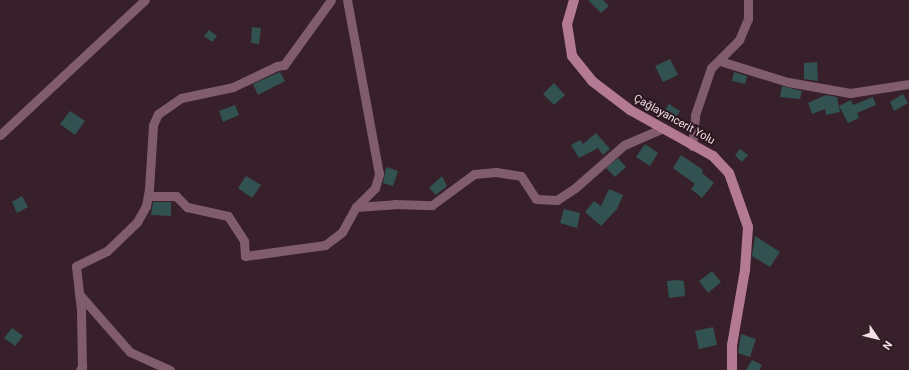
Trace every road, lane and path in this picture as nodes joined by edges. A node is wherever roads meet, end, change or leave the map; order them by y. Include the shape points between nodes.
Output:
1 (145, 0) edge
2 (331, 0) edge
3 (347, 0) edge
4 (574, 0) edge
5 (748, 0) edge
6 (720, 61) junction
7 (909, 84) edge
8 (661, 129) junction
9 (0, 134) edge
10 (692, 146) junction
11 (148, 196) junction
12 (356, 207) junction
13 (79, 294) junction
14 (80, 370) edge
15 (170, 370) edge
16 (732, 370) edge

1 - 9 street
2 - 11 street via 284,65 221,91 182,98 158,114 153,125
3 - 12 street via 379,174 376,188
4 - 8 main road, Çağlayancerit Yolu via 568,24 572,56 592,81 630,110
5 - 6 street via 748,19 739,40
6 - 7 street via 788,82 850,93
6 - 10 street via 711,68 695,115
8 - 10 main road, Çağlayancerit Yolu
8 - 12 street via 624,145 575,188 557,200 536,199 521,176 496,172 474,174 432,205
10 - 16 main road, Çağlayancerit Yolu via 713,156 729,173 748,227 745,270 732,345
11 - 12 street via 176,196 187,207 228,216 244,241 246,256 325,245 342,232
11 - 13 street via 137,222 121,240 107,252 76,266
13 - 14 street via 82,367
13 - 15 street via 130,352

